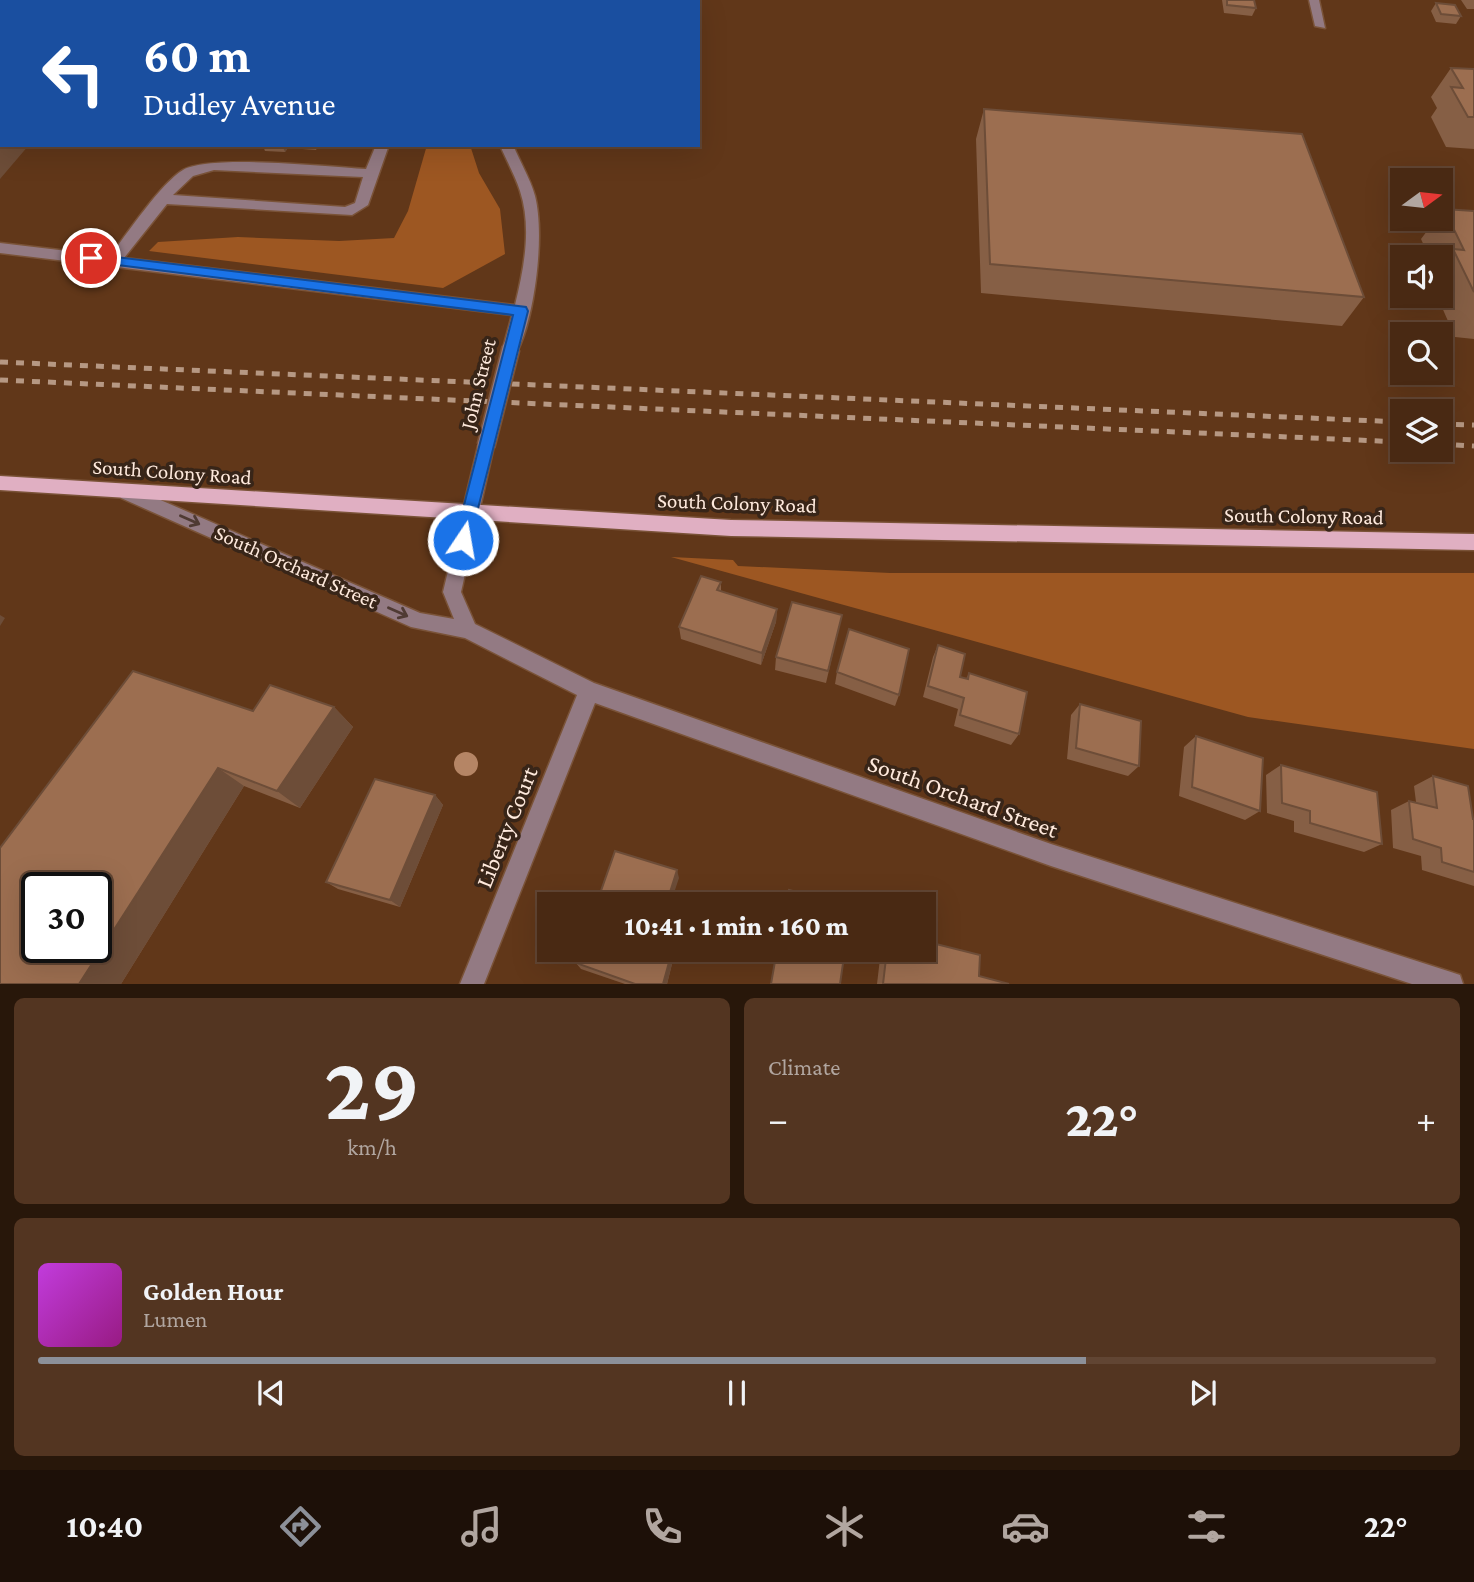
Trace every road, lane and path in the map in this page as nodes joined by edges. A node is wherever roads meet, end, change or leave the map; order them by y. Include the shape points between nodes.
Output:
1 (1314, 0) edge
2 (1321, 26) dead end
3 (382, 147) edge
4 (507, 147) edge
5 (371, 173) junction
6 (162, 199) junction
7 (0, 248) edge
8 (114, 261) junction
9 (521, 311) junction
10 (0, 483) edge
11 (127, 493) junction
12 (468, 513) junction
13 (1474, 542) edge
14 (468, 630) junction
15 (589, 691) junction
16 (472, 984) edge
17 (1451, 984) edge

1 - 2 street
3 - 5 street
4 - 9 street, John Street via 529,195 533,224 532,259
5 - 6 street via 214,166 188,173
5 - 6 street via 361,205 347,212
6 - 8 street
7 - 8 street
8 - 9 street
9 - 12 street, John Street, bridge
10 - 11 main road, South Colony Road
11 - 12 main road, South Colony Road
11 -> 14 street, South Orchard Street via 418,621
12 - 13 main road, South Colony Road via 731,528
12 - 14 street via 452,592
14 - 15 street, South Orchard Street
15 - 16 street, Liberty Court
15 - 17 street, South Orchard Street via 1051,855

